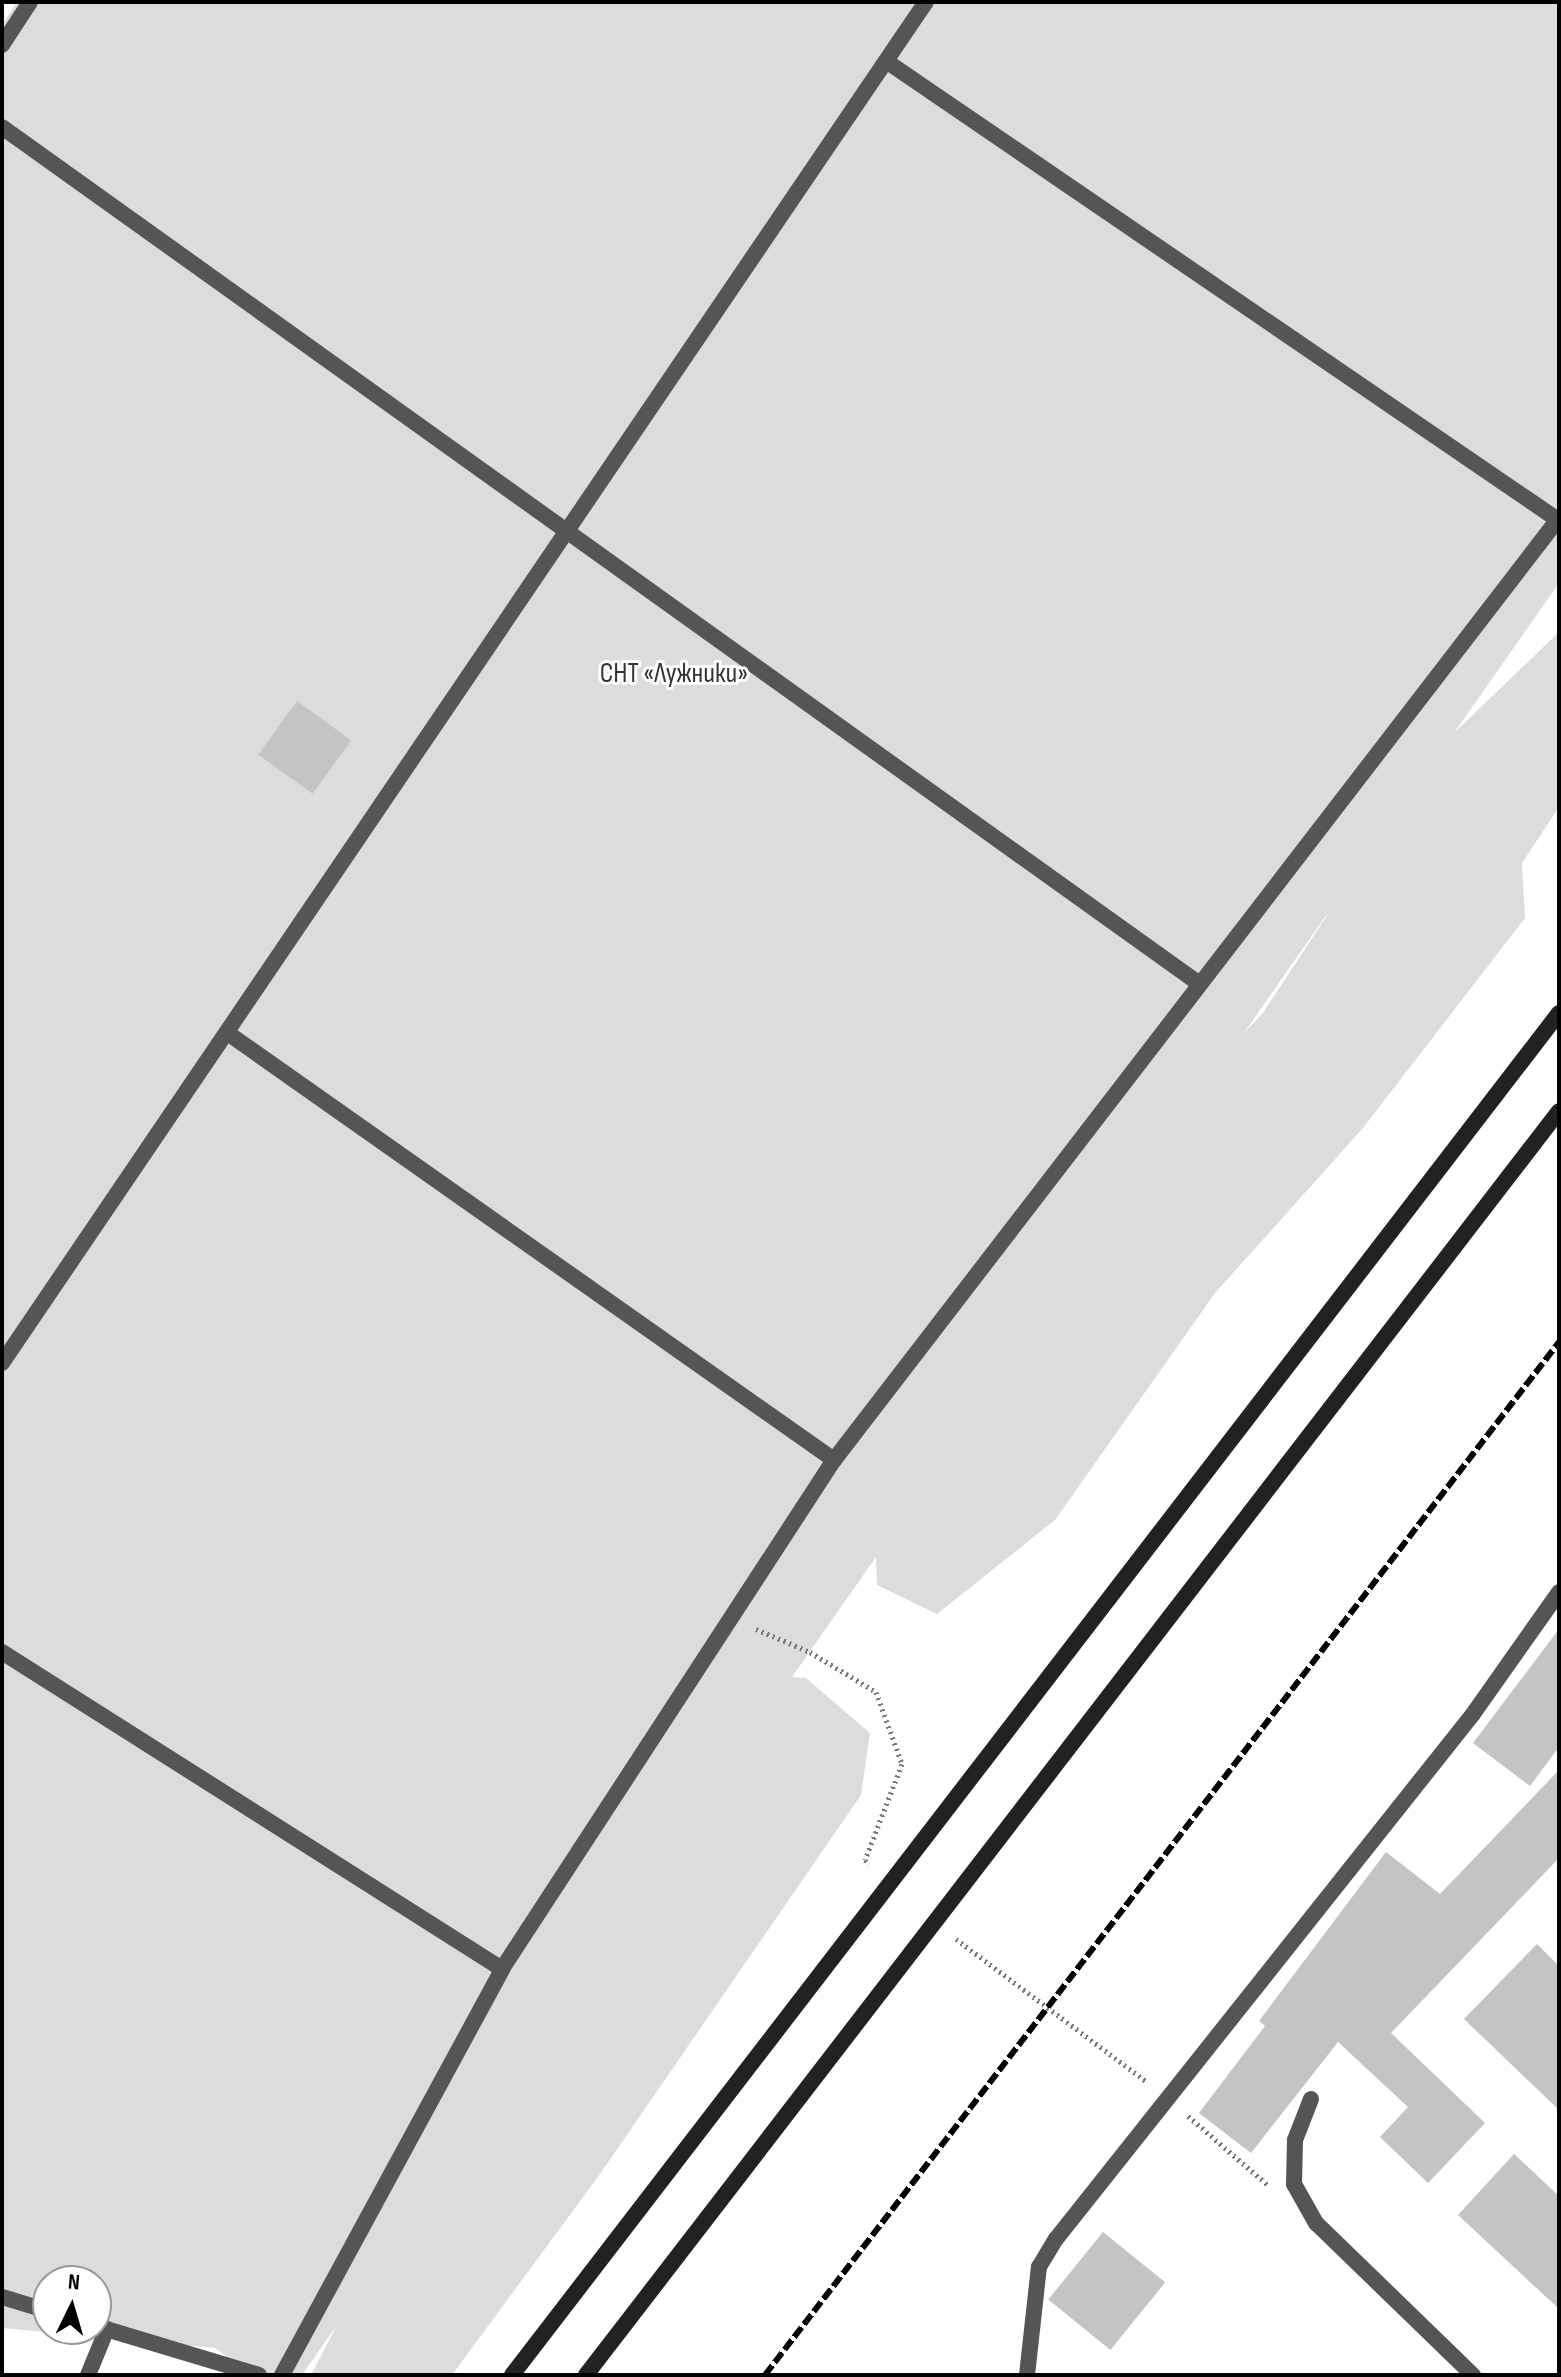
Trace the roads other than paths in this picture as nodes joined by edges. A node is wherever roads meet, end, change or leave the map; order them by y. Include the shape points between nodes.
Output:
1 (30, 2) edge
2 (926, 2) edge
3 (2, 45) edge
4 (886, 61) junction
5 (2, 127) edge
6 (1558, 519) edge
7 (568, 532) junction
8 (1198, 983) junction
9 (1559, 1013) edge
10 (229, 1034) junction
11 (1559, 1111) edge
12 (2, 1363) edge
13 (834, 1460) junction
14 (1559, 1592) edge
15 (2, 1652) edge
16 (502, 1969) junction
17 (1311, 2099) dead end
18 (2, 2297) edge
19 (32, 2306) edge
20 (112, 2330) edge
21 (96, 2345) edge
22 (88, 2375) edge
23 (259, 2375) edge
24 (282, 2375) edge
25 (512, 2375) edge
26 (586, 2375) edge
27 (1027, 2375) edge
28 (1473, 2375) edge

1 - 3 street
2 - 4 street
4 - 6 street
4 - 7 street
5 - 7 street
6 - 8 street
7 - 8 street
7 - 10 street
8 - 13 street
9 - 25 main road
10 - 12 street
10 - 13 street
11 - 26 main road
13 - 16 street
14 - 27 street via 1473,1714 1056,2239 1039,2267
15 - 16 street
16 - 24 street
17 - 28 street via 1295,2140 1294,2184 1316,2223
18 - 19 street
20 - 23 street
21 - 22 street

